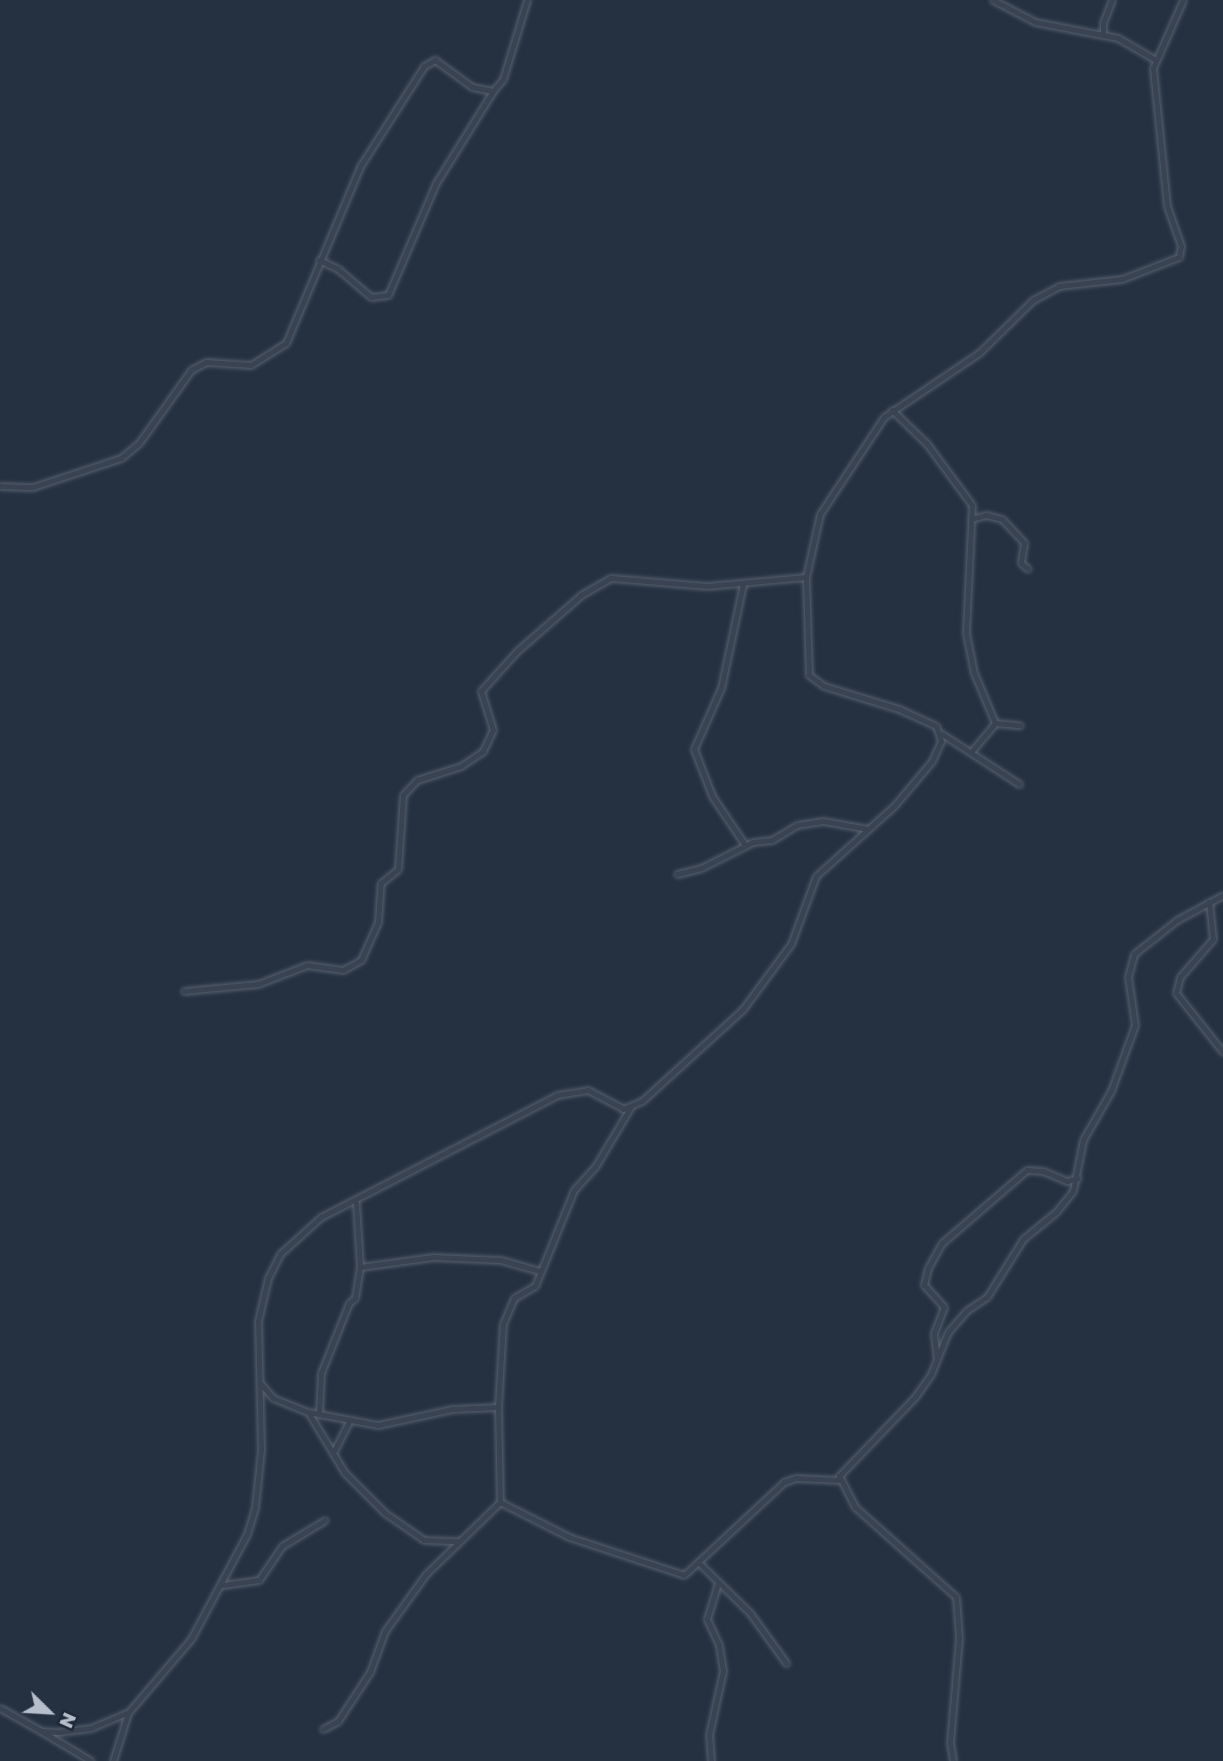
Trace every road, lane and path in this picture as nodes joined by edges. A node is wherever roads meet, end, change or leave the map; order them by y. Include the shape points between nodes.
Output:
1 (527, 0) edge
2 (993, 0) edge
3 (1112, 0) edge
4 (1183, 0) edge
5 (1103, 35) junction
6 (1154, 59) junction
7 (493, 91) junction
8 (319, 260) junction
9 (892, 410) junction
10 (0, 486) edge
11 (971, 519) junction
12 (1028, 569) dead end
13 (806, 577) junction
14 (743, 584) junction
15 (995, 723) junction
16 (1020, 725) dead end
17 (942, 734) junction
18 (971, 752) junction
19 (1019, 783) dead end
20 (867, 828) junction
21 (745, 845) junction
22 (677, 873) dead end
23 (1223, 895) edge
24 (1209, 902) junction
25 (184, 991) dead end
26 (1223, 1052) edge
27 (630, 1108) junction
28 (1078, 1178) junction
29 (356, 1203) junction
30 (360, 1267) junction
31 (539, 1271) junction
32 (937, 1359) junction
33 (260, 1383) junction
34 (498, 1407) junction
35 (308, 1412) junction
36 (319, 1412) junction
37 (350, 1420) junction
38 (334, 1451) junction
39 (839, 1480) junction
40 (500, 1502) junction
41 (324, 1520) dead end
42 (459, 1541) junction
43 (699, 1563) junction
44 (718, 1583) junction
45 (223, 1585) junction
46 (786, 1663) dead end
47 (0, 1708) edge
48 (128, 1713) junction
49 (323, 1729) dead end
50 (41, 1731) junction
51 (91, 1761) edge
52 (113, 1761) edge
53 (711, 1761) edge
54 (953, 1761) edge

1 - 7 street via 503,79
2 - 5 street via 1035,22
3 - 5 street
4 - 6 street
5 - 6 street via 1135,44
6 - 9 street via 1163,179 1181,246 1179,257 1122,279 1052,289 979,353
7 - 8 street via 472,87 437,61 427,63 361,165
7 - 8 street via 436,183 388,295 374,299
8 - 10 street via 295,329 274,353 244,367 206,362 191,370 139,443 121,458 33,487
9 - 11 street via 927,444 966,494 972,505
9 - 13 street via 870,432 851,471 822,507
11 - 12 street via 992,515 1002,519 1023,540 1021,563
11 - 15 street via 965,633 974,673
13 - 14 street
13 - 17 street via 811,678 931,723
14 - 21 street via 721,688 694,749 712,796
14 - 25 street via 611,578 571,602 481,691 493,730 483,751 461,766 417,780 402,796 398,869 381,883 378,922 361,960 343,970 307,965 258,984
15 - 16 street
15 - 18 street
17 - 18 street
17 - 20 street via 932,761 894,806
18 - 19 street
20 - 21 street via 823,821 797,825 772,840
20 - 27 street via 811,882 790,944 743,1009
21 - 22 street via 701,868
23 - 24 street
24 - 26 street via 1213,939 1180,977 1176,993
24 - 28 street via 1146,941 1131,961 1128,977 1135,1025 1111,1091 1083,1140
27 - 29 street via 620,1108 588,1090 557,1095
27 - 31 street via 595,1167 573,1190
28 - 32 street via 1063,1205 1023,1239 987,1297 955,1322
28 - 32 street via 1067,1181 1027,1170 942,1243 924,1286 944,1307 934,1333
29 - 30 street
29 - 33 street via 315,1222 274,1263 258,1321
30 - 31 street via 433,1257 501,1260
30 - 36 street via 354,1300 348,1303 321,1373
31 - 34 street via 533,1288 512,1300 503,1324
32 - 39 street via 915,1397 879,1439 847,1464
33 - 35 street via 273,1398
33 - 45 street via 255,1507 240,1553
34 - 37 street via 452,1409 383,1425
34 - 40 street
35 - 36 street
35 - 38 street
36 - 37 street
37 - 38 street
38 - 42 street via 349,1478 412,1534 429,1541
39 - 43 street via 796,1478 784,1482
39 - 54 street via 855,1507 956,1597
40 - 42 street
40 - 43 street via 550,1530 674,1574 684,1575
41 - 45 street via 282,1546 259,1580
42 - 49 street via 426,1574 390,1623 373,1668 338,1721
43 - 44 street
44 - 46 street via 758,1623
44 - 53 street via 707,1619 719,1645 723,1676 709,1735
45 - 48 street via 191,1639
47 - 50 street
48 - 50 street via 91,1728
48 - 52 street
50 - 51 street

